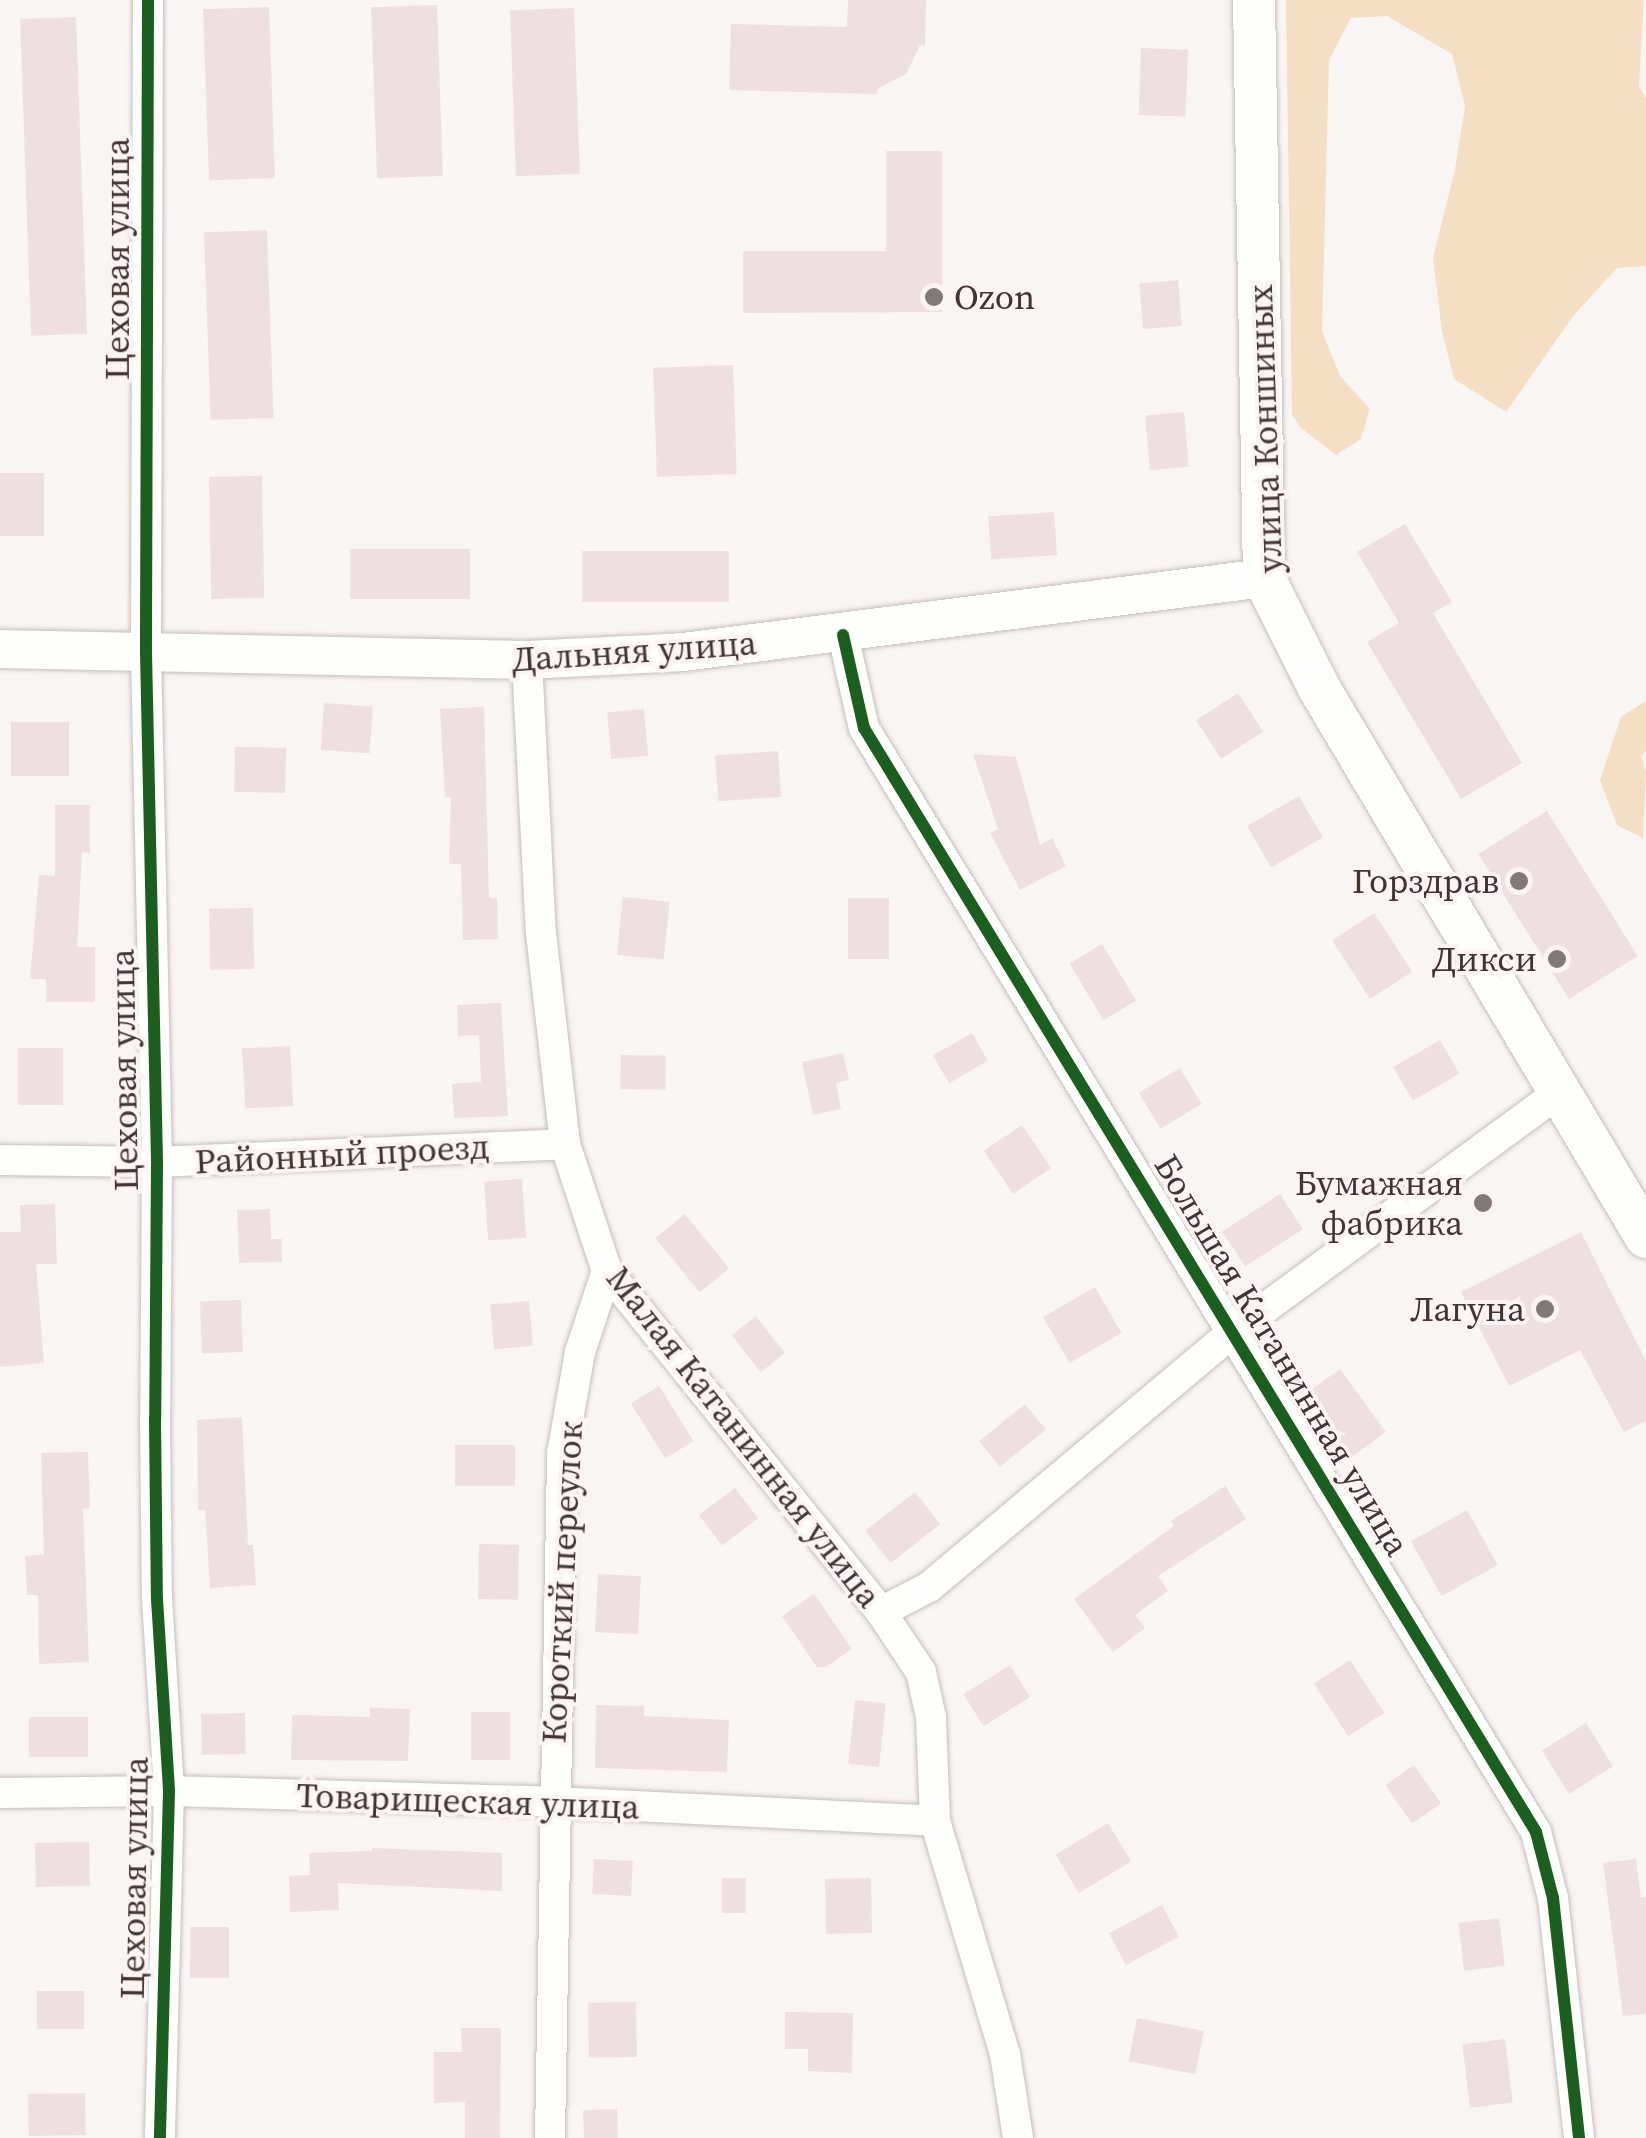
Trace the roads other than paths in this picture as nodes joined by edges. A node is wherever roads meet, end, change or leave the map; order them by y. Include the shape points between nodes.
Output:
1 (148, 0) edge
2 (1254, 0) edge
3 (1264, 578) junction
4 (843, 634) junction
5 (0, 649) edge
6 (146, 653) junction
7 (528, 660) junction
8 (1559, 1092) junction
9 (565, 1144) junction
10 (0, 1160) edge
11 (157, 1162) junction
12 (1646, 1236) edge
13 (608, 1271) junction
14 (1234, 1332) junction
15 (881, 1612) junction
16 (169, 1792) junction
17 (0, 1793) edge
18 (553, 1802) junction
19 (935, 1822) junction
20 (160, 2138) edge
21 (550, 2138) edge
22 (1018, 2138) edge
23 (1579, 2138) edge

1 - 6 street, Цеховая улица
2 - 3 main road, улица Коншиных
3 - 4 street, Дальняя улица
3 - 8 main road, улица Коншиных via 1318,688
4 - 7 street, Дальняя улица
4 - 14 street, Большая Катанинная улица via 864,728
5 - 6 street, Дальняя улица
6 - 7 street, Дальняя улица
6 - 11 street, Цеховая улица
7 - 9 street, Малая Катанинная улица via 541,933
8 - 12 main road, улица Коншиных
8 - 14 street
9 - 11 street, Районный проезд
9 - 13 street, Малая Катанинная улица
10 - 11 street, Районный проезд
11 - 16 street, Цеховая улица via 157,1599
13 - 15 street, Малая Катанинная улица
13 - 18 street, Короткий переулок via 580,1352 562,1454
14 - 15 street via 928,1587
14 - 23 street, Большая Катанинная улица via 1536,1832 1553,1898
15 - 19 street, Малая Катанинная улица via 928,1692
16 - 17 street, Товарищеская улица
16 - 18 street, Товарищеская улица
16 - 20 street, Цеховая улица
18 - 19 street, Товарищеская улица
18 - 21 street, Короткий переулок
19 - 22 street, Малая Катанинная улица via 1005,2054

